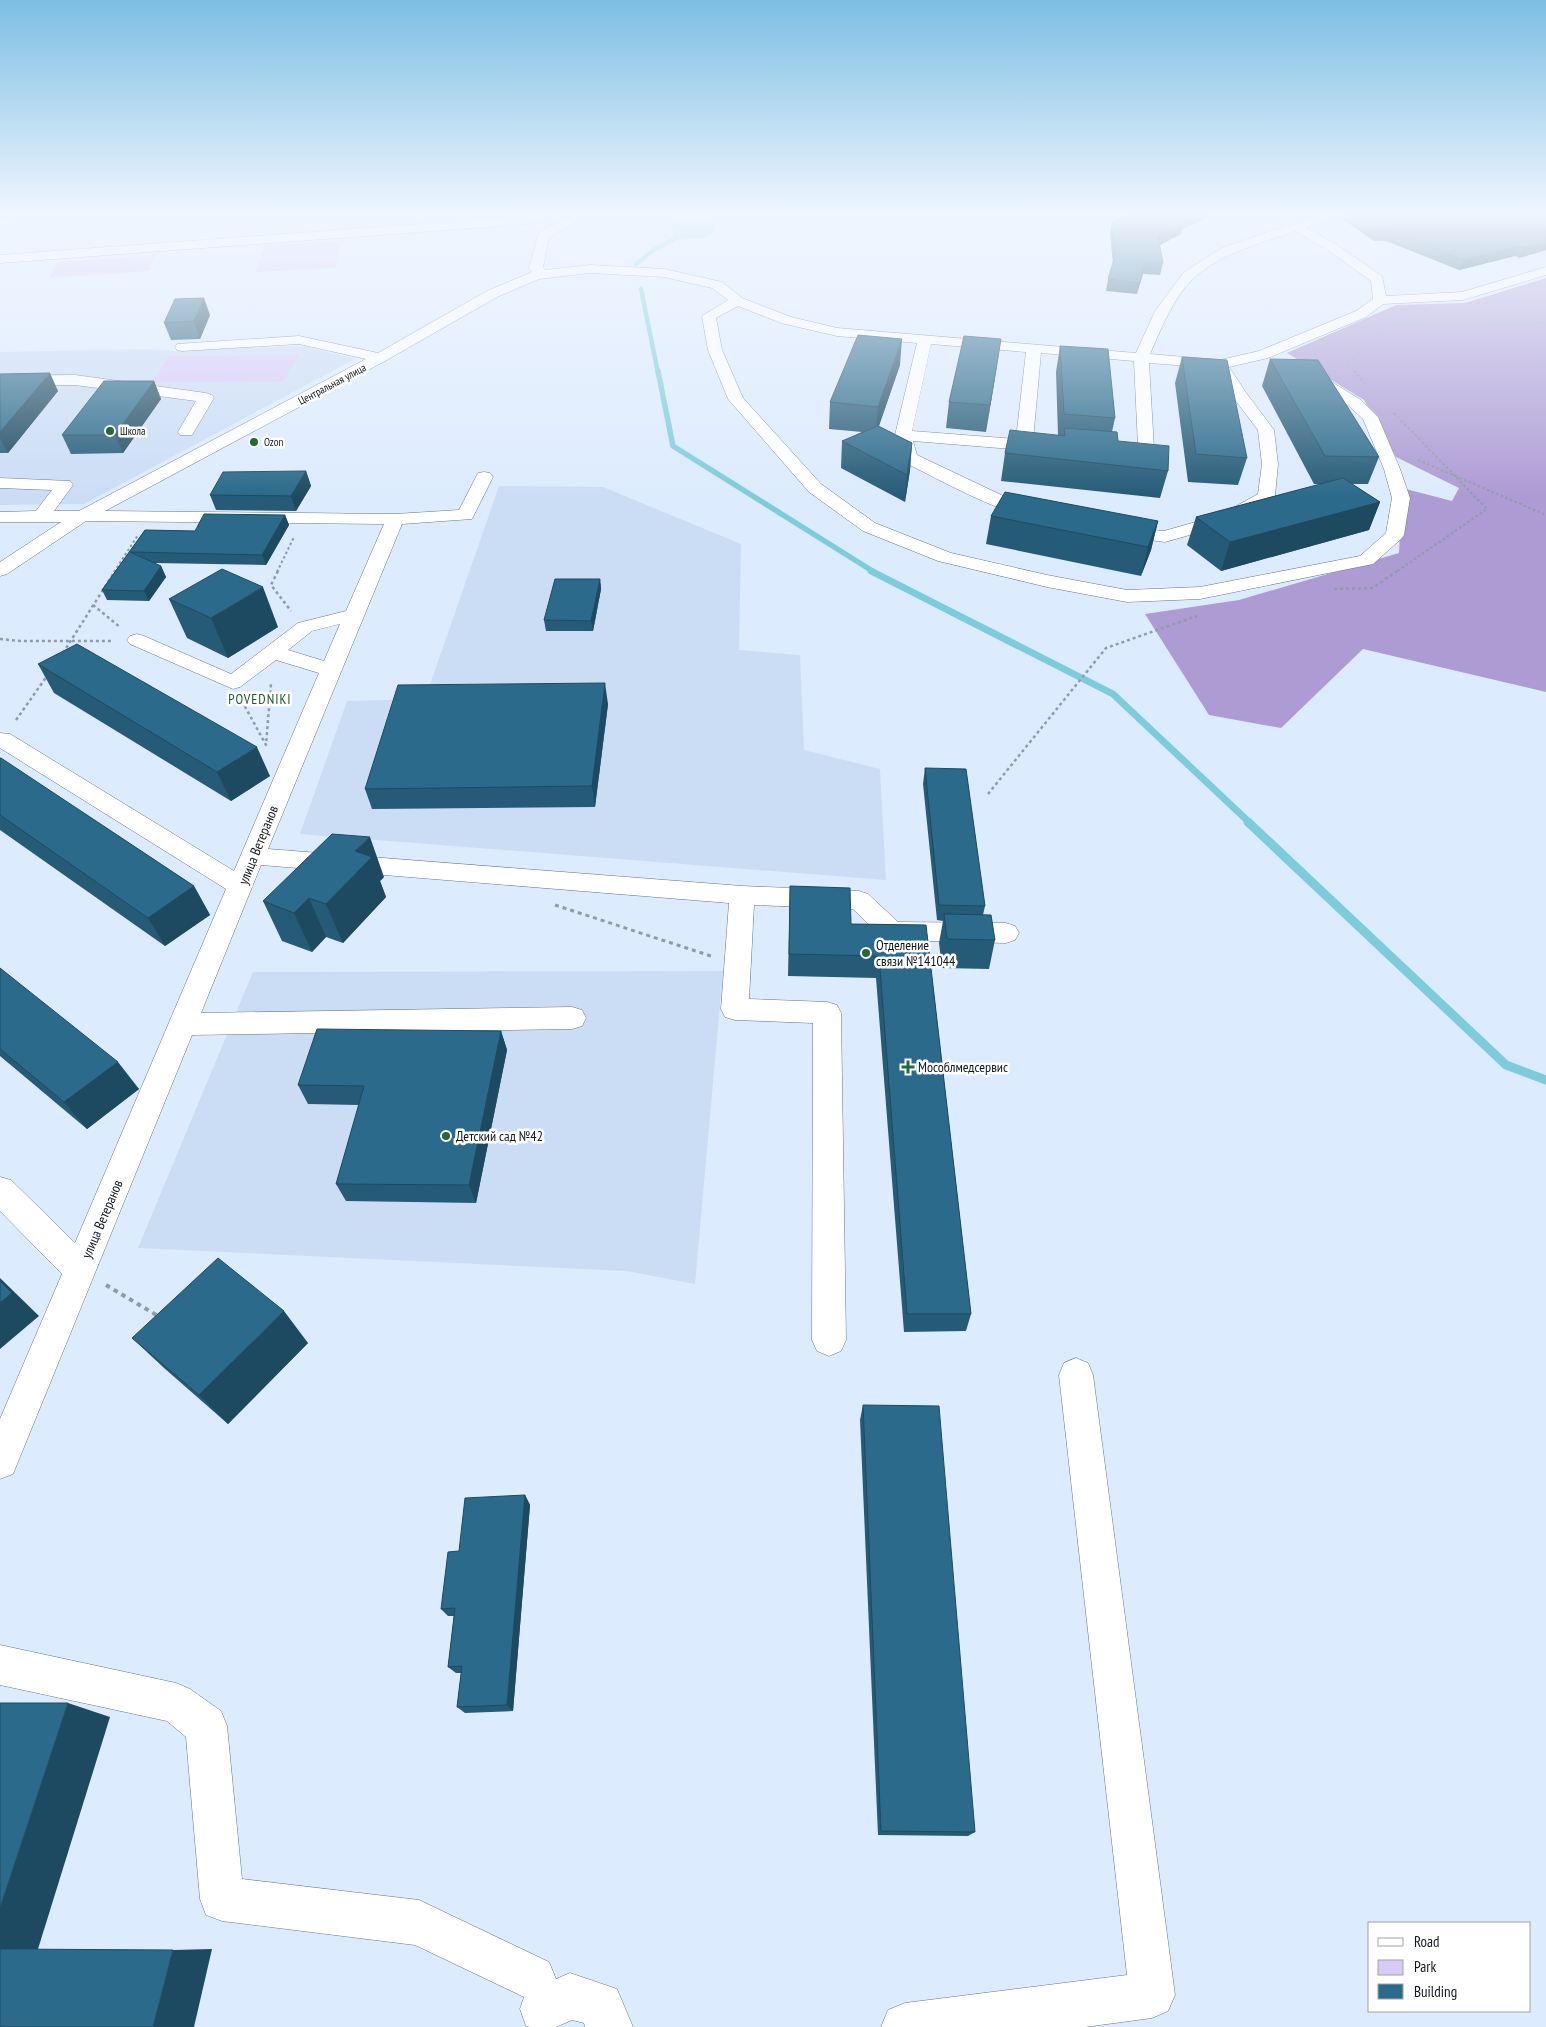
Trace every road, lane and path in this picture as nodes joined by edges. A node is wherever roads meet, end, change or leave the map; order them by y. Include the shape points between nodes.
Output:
1 (468, 308) edge
2 (726, 308) edge
3 (755, 308) edge
4 (1165, 308) edge
5 (1369, 308) edge
6 (1546, 323) edge
7 (925, 339) junction
8 (182, 347) edge
9 (1034, 348) junction
10 (1263, 355) junction
11 (1142, 357) junction
12 (380, 358) junction
13 (1220, 364) junction
14 (0, 381) edge
15 (1367, 385) dead end
16 (1394, 412) dead end
17 (186, 432) dead end
18 (903, 435) junction
19 (1024, 445) junction
20 (1063, 448) edge
21 (1102, 451) edge
22 (1418, 460) dead end
23 (1454, 475) junction
24 (484, 477) dead end
25 (0, 483) edge
26 (1049, 515) edge
27 (1546, 515) edge
28 (82, 516) junction
29 (0, 517) edge
30 (41, 517) junction
31 (303, 518) junction
32 (395, 520) junction
33 (1097, 528) edge
34 (138, 534) dead end
35 (0, 570) edge
36 (1333, 590) dead end
37 (93, 605) junction
38 (354, 615) junction
39 (1198, 615) dead end
40 (305, 627) junction
41 (0, 639) edge
42 (136, 640) junction
43 (71, 641) junction
44 (273, 652) junction
45 (61, 656) edge
46 (330, 670) junction
47 (50, 671) edge
48 (233, 683) junction
49 (2, 739) joint
50 (988, 794) dead end
51 (254, 856) junction
52 (241, 887) junction
53 (742, 895) junction
54 (551, 904) dead end
55 (1006, 934) dead end
56 (738, 965) junction
57 (572, 1018) dead end
58 (184, 1024) junction
59 (0, 1190) edge
60 (80, 1270) junction
61 (163, 1319) edge
62 (829, 1340) dead end
63 (1076, 1375) dead end
64 (0, 1461) edge
65 (0, 1665) edge
66 (609, 2027) edge
67 (905, 2027) edge

1 - 12 street, Центральная улица
2 - 10 street via 710,316 715,350 736,399 815,488 869,527 945,557 1127,596 1200,593 1366,560 1395,535 1401,498 1370,417 1355,403 1298,367
3 - 7 street, Центральная улица via 786,320 837,332
4 - 11 street
5 - 10 street, Центральная улица
6 - 15 path via 1386,324 1347,364
7 - 9 street, Центральная улица
7 - 18 street
8 - 12 street via 299,340
9 - 11 street, Центральная улица
9 - 19 street
10 - 13 street, Центральная улица
11 - 13 street, Центральная улица
11 - 21 street via 1146,449 1132,454
12 - 28 street, Центральная улица
13 - 33 street via 1266,430 1270,464 1266,496 1226,519 1165,537
14 - 17 street via 74,380 206,398
16 - 23 path
18 - 19 street
18 - 26 street via 909,458 1010,506
19 - 20 street
22 - 23 path
23 - 27 path
23 - 36 path via 1487,509 1372,588
24 - 32 street via 466,515
25 - 30 street via 64,485
28 - 30 street
28 - 31 street
28 - 35 street, Центральная улица
29 - 30 street
31 - 32 street
31 - 40 path via 271,585
32 - 38 street, улица Ветеранов
34 - 37 path
37 - 42 path
37 - 43 path
38 - 40 street
38 - 46 street, улица Ветеранов
39 - 50 path via 1106,648
40 - 44 street
41 - 43 path
42 - 43 path
42 - 48 street
43 - 45 path
44 - 46 street
44 - 48 street
44 - 48 path via 266,745
46 - 51 street, улица Ветеранов
47 - 49 path
49 - 52 street
51 - 52 street, улица Ветеранов
51 - 53 street
52 - 58 street, улица Ветеранов
53 - 55 street via 859,900 892,931
53 - 56 street
54 - 56 path
56 - 62 street via 735,1009 827,1013
57 - 58 street
58 - 60 street, улица Ветеранов
59 - 60 street
60 - 61 path
60 - 64 street, улица Ветеранов
63 - 67 street via 1152,1995
65 - 66 street via 176,1703 206,1726 222,1899 419,1923 470,1950 538,1994 570,1996 601,2005

